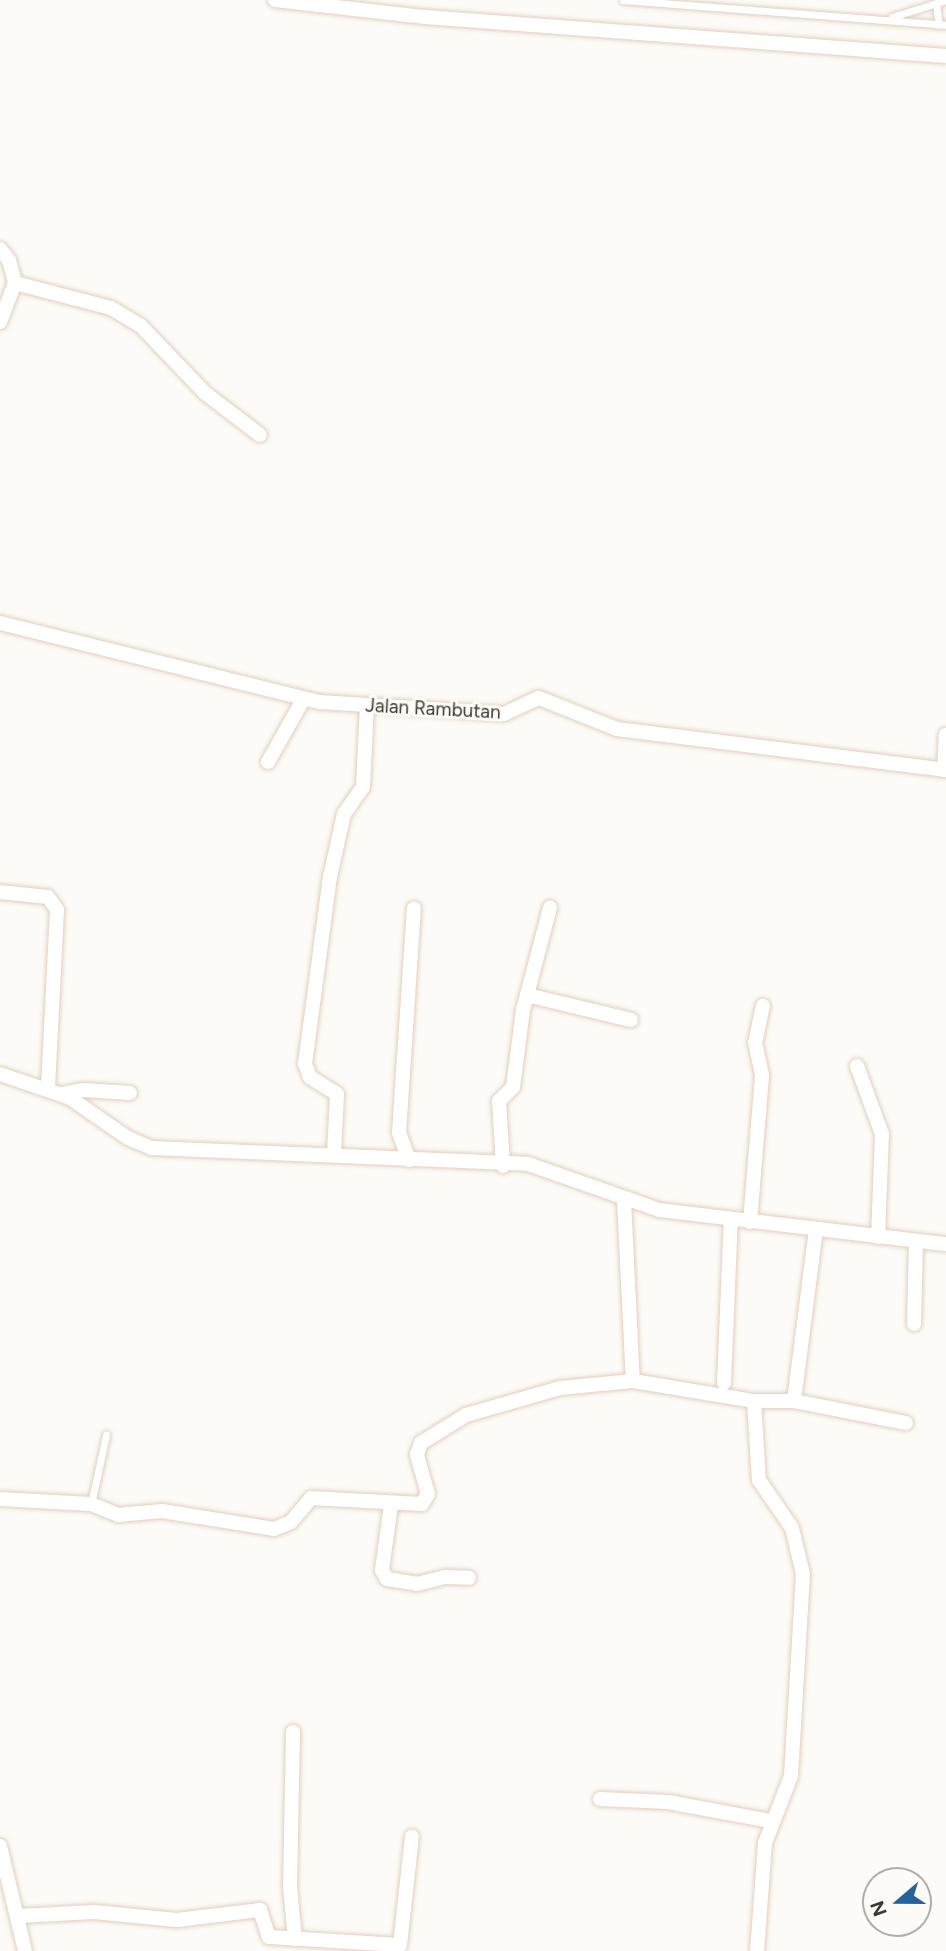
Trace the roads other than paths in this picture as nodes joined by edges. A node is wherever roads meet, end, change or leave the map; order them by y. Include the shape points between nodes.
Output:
1 (275, 0) edge
2 (623, 0) edge
3 (946, 0) edge
4 (328, 3) edge
5 (936, 4) junction
6 (888, 18) junction
7 (943, 25) edge
8 (946, 56) edge
9 (0, 249) edge
10 (15, 283) junction
11 (0, 321) edge
12 (260, 435) dead end
13 (0, 623) edge
14 (304, 698) junction
15 (367, 706) junction
16 (946, 735) edge
17 (268, 762) dead end
18 (945, 770) edge
19 (0, 892) edge
20 (414, 908) dead end
21 (550, 908) dead end
22 (527, 995) junction
23 (763, 1006) dead end
24 (631, 1020) dead end
25 (857, 1066) dead end
26 (0, 1074) edge
27 (48, 1087) junction
28 (130, 1093) dead end
29 (62, 1094) junction
30 (334, 1154) junction
31 (409, 1160) junction
32 (503, 1166) junction
33 (624, 1200) junction
34 (732, 1219) junction
35 (750, 1222) junction
36 (816, 1230) junction
37 (878, 1237) junction
38 (916, 1241) junction
39 (946, 1244) edge
40 (914, 1324) dead end
41 (633, 1381) junction
42 (724, 1383) dead end
43 (754, 1401) junction
44 (794, 1401) junction
45 (906, 1423) dead end
46 (106, 1435) dead end
47 (0, 1499) edge
48 (91, 1504) junction
49 (391, 1505) junction
50 (469, 1578) dead end
51 (293, 1732) dead end
52 (600, 1799) dead end
53 (771, 1821) junction
54 (412, 1837) dead end
55 (0, 1846) edge
56 (4, 1878) edge
57 (19, 1916) junction
58 (295, 1938) junction
59 (25, 1951) edge
60 (757, 1951) edge

1 - 4 street
2 - 6 lane
3 - 5 lane
4 - 8 street
5 - 6 lane
5 - 7 lane
6 - 7 lane
9 - 10 street via 9,260
10 - 11 street
10 - 12 street via 111,308 141,326 205,393
13 - 14 street, Jalan Rambutan
14 - 15 street, Jalan Rambutan
14 - 17 street
15 - 18 street, Jalan Rambutan via 504,714 543,698 617,729
15 - 30 street via 363,787 344,814 330,877 305,1064 310,1077 337,1094
16 - 18 street
19 - 27 street via 48,897 57,910
20 - 31 street via 399,1133
21 - 22 street
22 - 24 street
22 - 32 street via 513,1087 499,1101
23 - 35 street via 755,1043 762,1075
25 - 37 street via 882,1134
26 - 27 street
27 - 29 street
28 - 29 street via 83,1090
29 - 30 street via 128,1138 152,1148
30 - 31 street
31 - 32 street
32 - 33 street via 538,1166
33 - 34 street via 659,1210
33 - 41 street
34 - 35 street
34 - 42 street
35 - 36 street
36 - 37 street
36 - 44 street
37 - 38 street
38 - 39 street
38 - 40 street
41 - 43 street
41 - 49 street via 560,1388 454,1420 417,1450 427,1490 425,1502
43 - 44 street
43 - 53 street via 759,1479 792,1528 803,1574 791,1776
44 - 45 street
46 - 48 lane
47 - 48 street
48 - 49 street via 118,1515 162,1511 268,1529 291,1522 312,1498
49 - 50 street via 384,1577 417,1584 445,1577
51 - 58 street via 290,1886
52 - 53 street via 668,1802
53 - 60 street
54 - 58 street via 403,1944
55 - 56 street
56 - 57 street
57 - 58 street via 94,1912 177,1920 258,1910 268,1937
57 - 59 street

